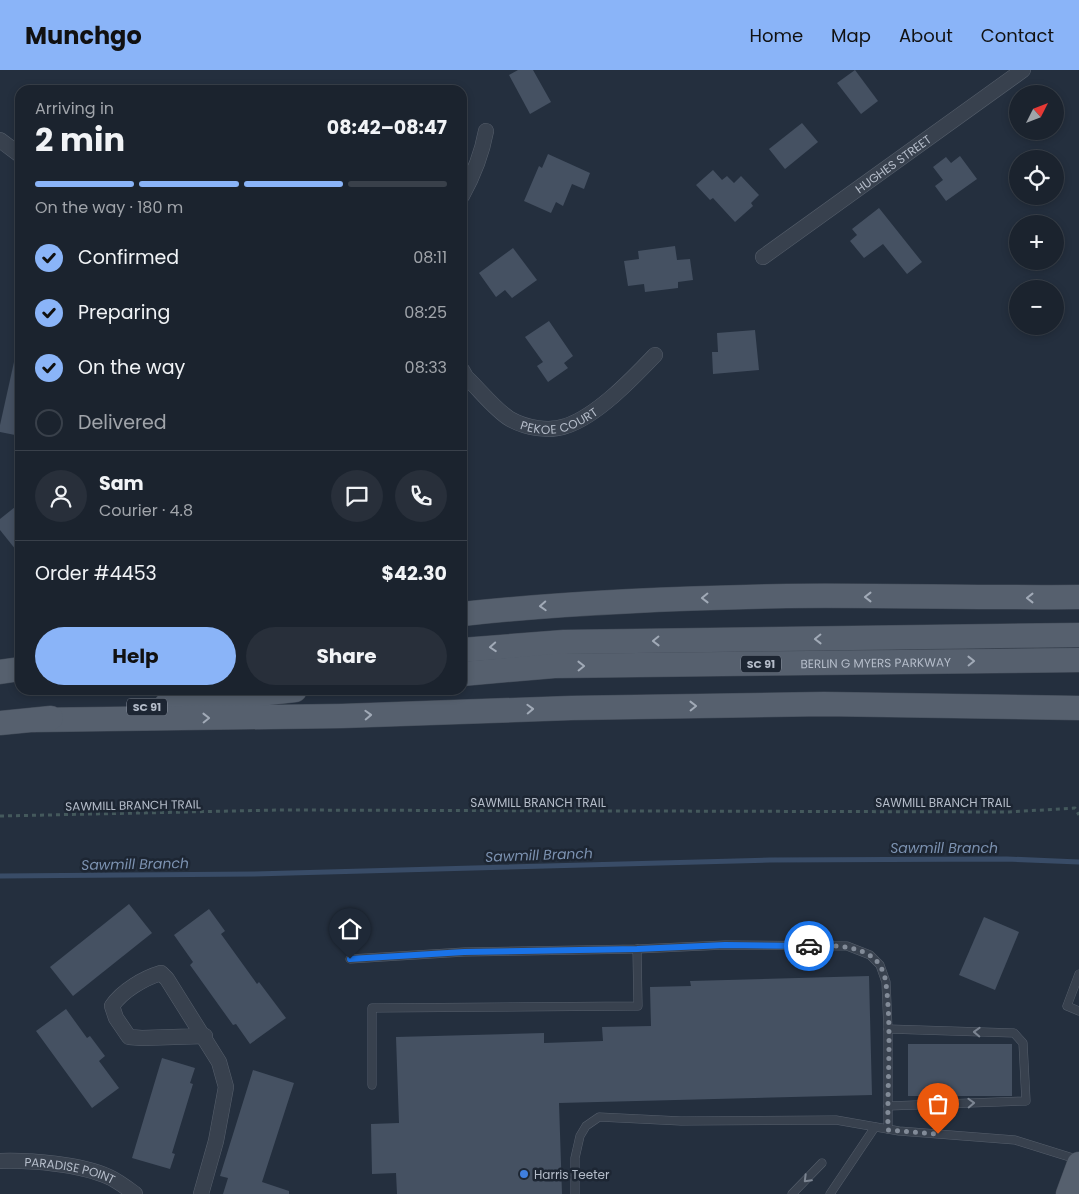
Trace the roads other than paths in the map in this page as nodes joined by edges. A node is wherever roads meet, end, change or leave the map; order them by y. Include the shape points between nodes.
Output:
1 (1023, 70) edge
2 (486, 131) dead end
3 (0, 140) edge
4 (15, 151) edge
5 (467, 184) edge
6 (763, 257) dead end
7 (656, 355) dead end
8 (467, 378) edge
9 (1079, 597) edge
10 (467, 613) edge
11 (1069, 635) edge
12 (467, 650) edge
13 (1070, 660) edge
14 (15, 670) edge
15 (0, 672) edge
16 (467, 674) edge
17 (15, 680) edge
18 (0, 682) edge
19 (252, 695) edge
20 (1079, 708) edge
21 (34, 720) junction
22 (0, 723) edge
23 (637, 949) junction
24 (350, 959) dead end
25 (1079, 974) edge
26 (1079, 1011) edge
27 (888, 1029) junction
28 (205, 1036) junction
29 (372, 1085) dead end
30 (888, 1106) junction
31 (875, 1127) junction
32 (888, 1130) junction
33 (0, 1161) edge
34 (822, 1164) dead end
35 (1075, 1174) edge
36 (135, 1194) edge
37 (202, 1194) edge
38 (575, 1194) edge
39 (792, 1194) edge
40 (830, 1194) edge

1 - 6 street, HUGHES STREET
2 - 5 street
3 - 4 street
7 - 8 street, PEKOE COURT via 600,405 574,423 552,429 524,425 511,419
9 -> 10 main road via 789,596 652,600
11 -> 12 main road, BERLIN G MYERS PARKWAY / SC 91 via 564,642
16 -> 13 main road, BERLIN G MYERS PARKWAY / SC 91 via 554,666
14 - 15 main road
17 - 18 main road
19 - 21 main road, SC 91
21 -> 20 main road via 824,704
21 - 22 main road, SC 91
23 - 24 lane via 464,952
23 - 27 lane via 725,945 847,946 870,955 880,965 886,982
23 - 29 lane via 638,1006 372,1008
25 - 26 lane via 1067,1006
27 - 30 lane
30 -> 27 lane via 1026,1101 1023,1043 1014,1033
28 - 28 street via 161,973 117,998 112,1006 116,1018 130,1036
28 - 37 street via 219,1062 226,1087
30 - 32 lane
31 - 32 lane
31 - 38 lane via 836,1120 599,1118 586,1126 580,1136 575,1158
31 - 40 lane
32 - 35 lane via 1015,1140
33 - 36 street, PARADISE POINT via 24,1160 98,1173
34 -> 39 lane

